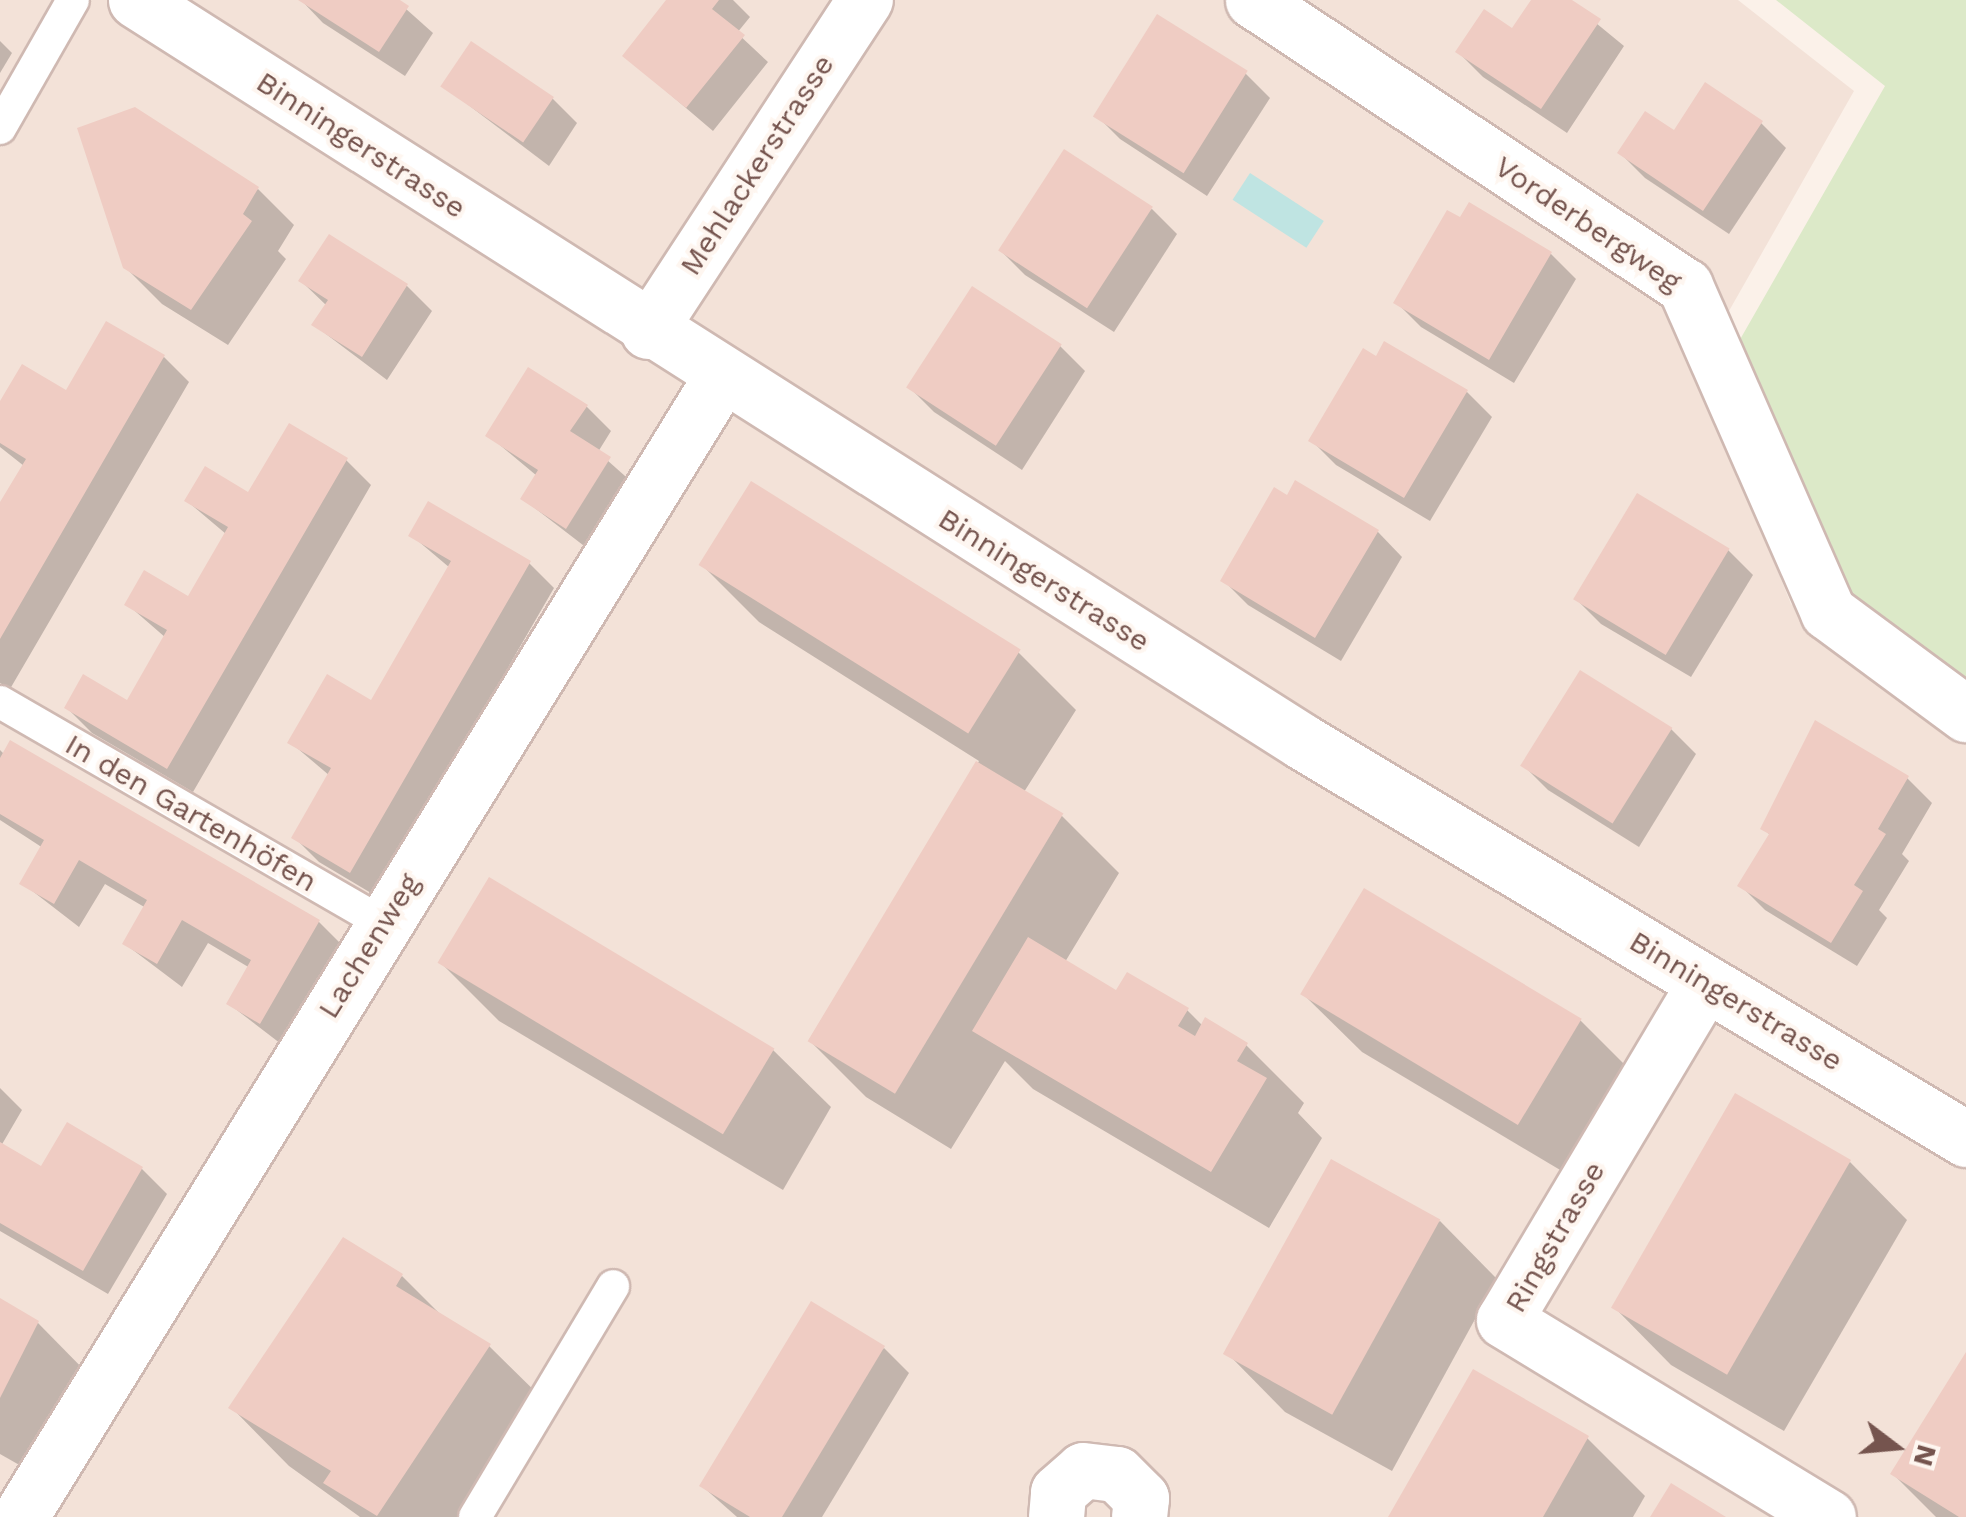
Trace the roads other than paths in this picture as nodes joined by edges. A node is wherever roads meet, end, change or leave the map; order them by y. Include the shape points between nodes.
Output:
1 (73, 0) edge
2 (136, 0) edge
3 (865, 0) edge
4 (1253, 0) edge
5 (0, 128) edge
6 (648, 331) junction
7 (721, 377) junction
8 (0, 702) edge
9 (1966, 714) edge
10 (382, 923) junction
11 (1705, 982) junction
12 (1966, 1139) edge
13 (613, 1286) dead end
14 (0, 1511) edge
15 (10, 1517) edge
16 (20, 1517) edge
17 (475, 1517) edge
18 (1056, 1517) edge
19 (1140, 1517) edge
20 (1828, 1517) edge

1 - 5 lane
2 - 6 street, Binningerstrasse
3 - 6 street, Mehlackerstrasse
4 - 9 street, Vorderbergweg via 1685,286 1828,612
6 - 7 street, Binningerstrasse
7 - 10 street, Lachenweg
7 - 11 street, Binningerstrasse via 1303,742
8 - 10 lane, In den Gartenhöfen
10 - 16 street, Lachenweg
11 - 12 street, Binningerstrasse
11 - 20 street, Ringstrasse via 1504,1320
13 - 17 lane
14 - 15 street
18 - 19 street via 1058,1492 1083,1470 1117,1474 1141,1498

